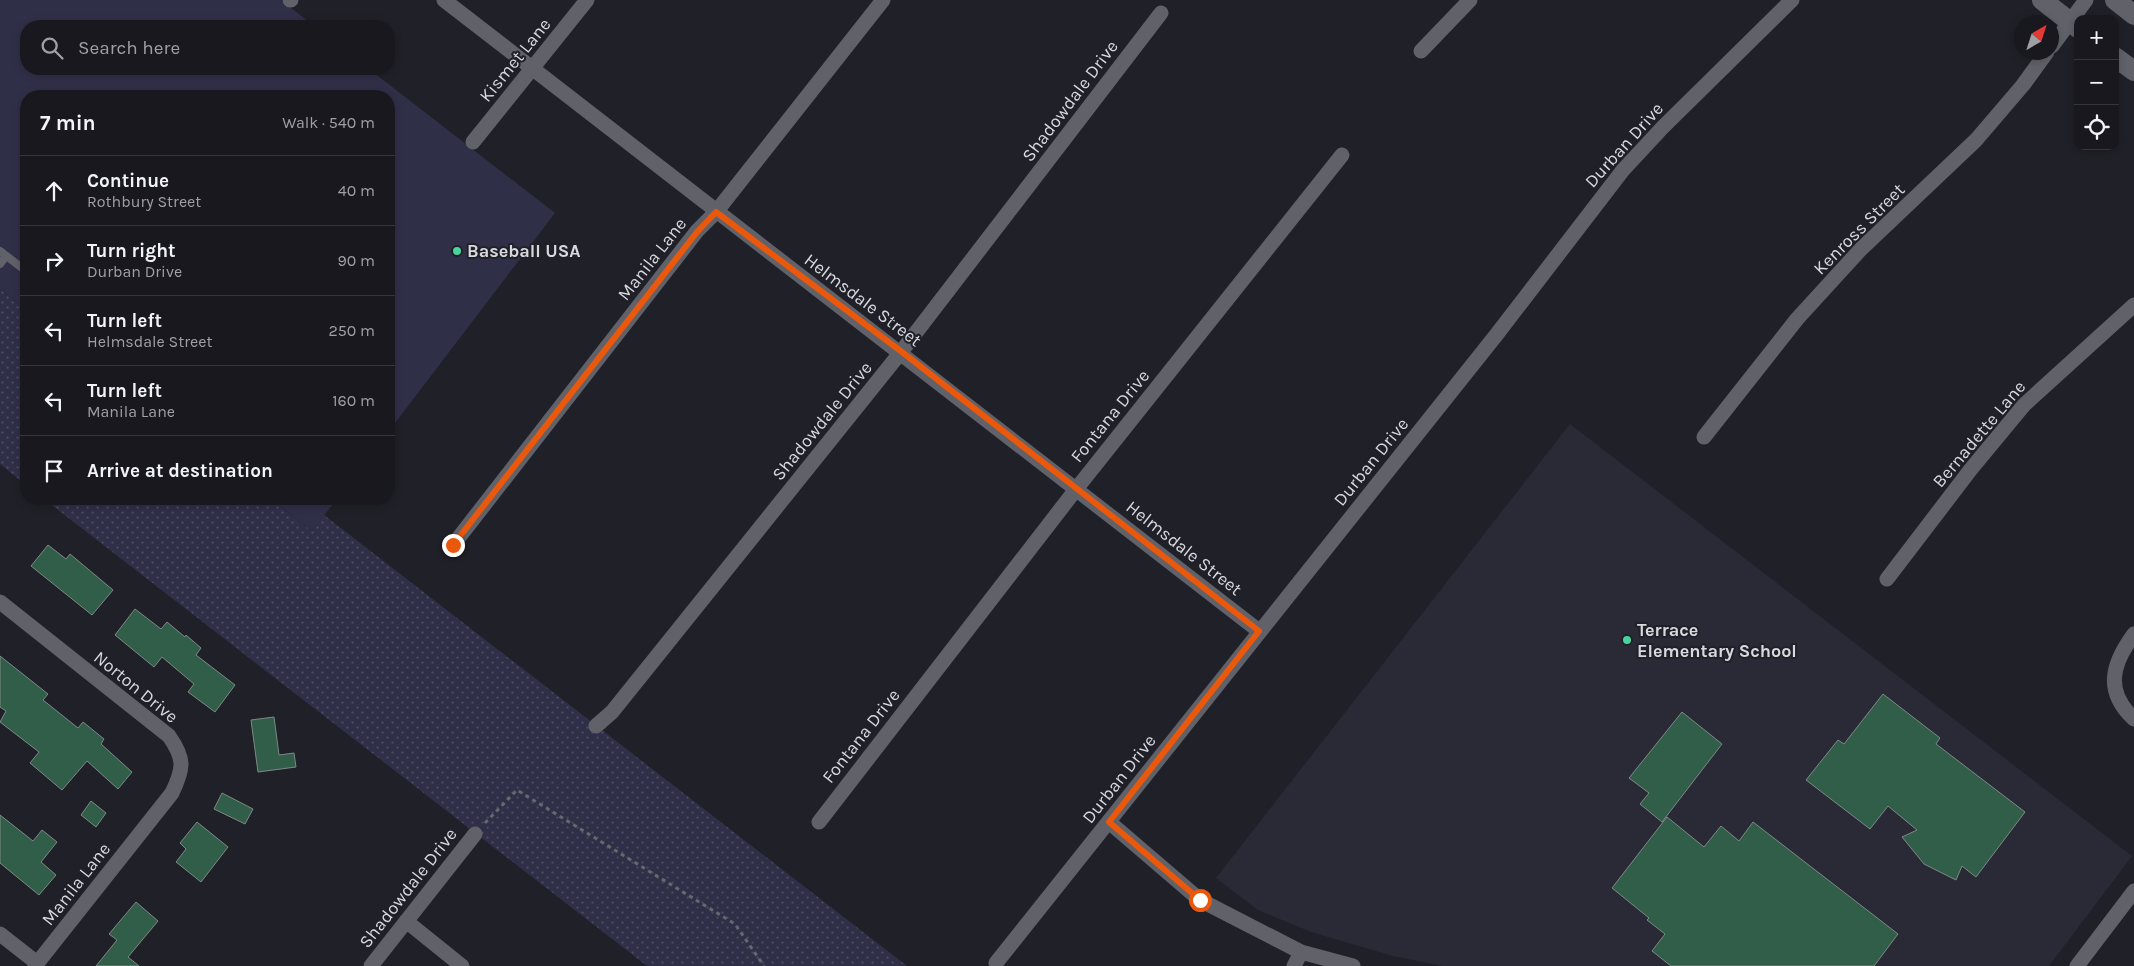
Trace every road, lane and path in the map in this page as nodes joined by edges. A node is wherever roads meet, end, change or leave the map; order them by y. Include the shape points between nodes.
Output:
1 (444, 0) edge
2 (587, 0) edge
3 (883, 0) edge
4 (1470, 0) edge
5 (1792, 0) edge
6 (2042, 0) edge
7 (2086, 0) edge
8 (2114, 0) edge
9 (1161, 13) dead end
10 (2078, 15) edge
11 (2134, 15) edge
12 (2074, 24) edge
13 (2059, 39) edge
14 (1421, 51) dead end
15 (2041, 60) edge
16 (2119, 60) edge
17 (532, 69) junction
18 (2134, 71) edge
19 (473, 142) dead end
20 (1342, 155) dead end
21 (716, 212) junction
22 (3, 253) edge
23 (0, 264) edge
24 (20, 266) edge
25 (2134, 305) edge
26 (902, 352) junction
27 (1704, 437) dead end
28 (1077, 488) junction
29 (453, 545) dead end
30 (1887, 579) dead end
31 (0, 602) edge
32 (1259, 631) junction
33 (2134, 634) edge
34 (2134, 719) edge
35 (596, 726) dead end
36 (819, 822) dead end
37 (1109, 822) junction
38 (146, 826) joint
39 (475, 834) joint
40 (2134, 891) edge
41 (406, 921) junction
42 (0, 934) edge
43 (1301, 952) junction
44 (996, 963) dead end
45 (36, 965) edge
46 (371, 966) edge
47 (462, 966) edge
48 (764, 966) edge
49 (1294, 966) edge
50 (1353, 966) edge
51 (2077, 966) edge

1 - 17 street, Helmsdale Street
2 - 17 street, Kismet Lane
3 - 21 street, Manila Lane
4 - 14 street
5 - 32 street, Durban Drive via 1623,170 1497,334
6 - 12 main road
7 - 10 street
8 - 11 main road
9 - 26 street, Shadowdale Drive
12 - 13 street
15 - 27 street, Kenross Street via 1976,140 1861,249 1798,319
16 - 18 main road
17 - 19 street, Kismet Lane
17 - 21 street, Helmsdale Street
20 - 28 street, Fontana Drive
21 - 26 street, Helmsdale Street
21 - 29 street, Manila Lane via 691,239
22 - 23 lane
22 - 24 lane
25 - 30 street, Bernadette Lane via 2024,405
26 - 28 street, Helmsdale Street
26 - 35 street, Shadowdale Drive via 619,705
28 - 32 street, Helmsdale Street
28 - 36 street, Fontana Drive
31 - 38 street, Norton Drive via 169,736 179,750 182,765 178,779
32 - 37 street, Durban Drive
33 - 34 street via 2115,669 2114,688 2124,710
37 - 43 street via 1200,900
37 - 44 street, Durban Drive
38 - 45 street, Manila Lane
39 - 41 street, Shadowdale Drive
39 - 48 path via 517,790 735,924
40 - 51 street
41 - 46 street, Shadowdale Drive
41 - 47 street
42 - 45 street
43 - 49 street
43 - 50 street

